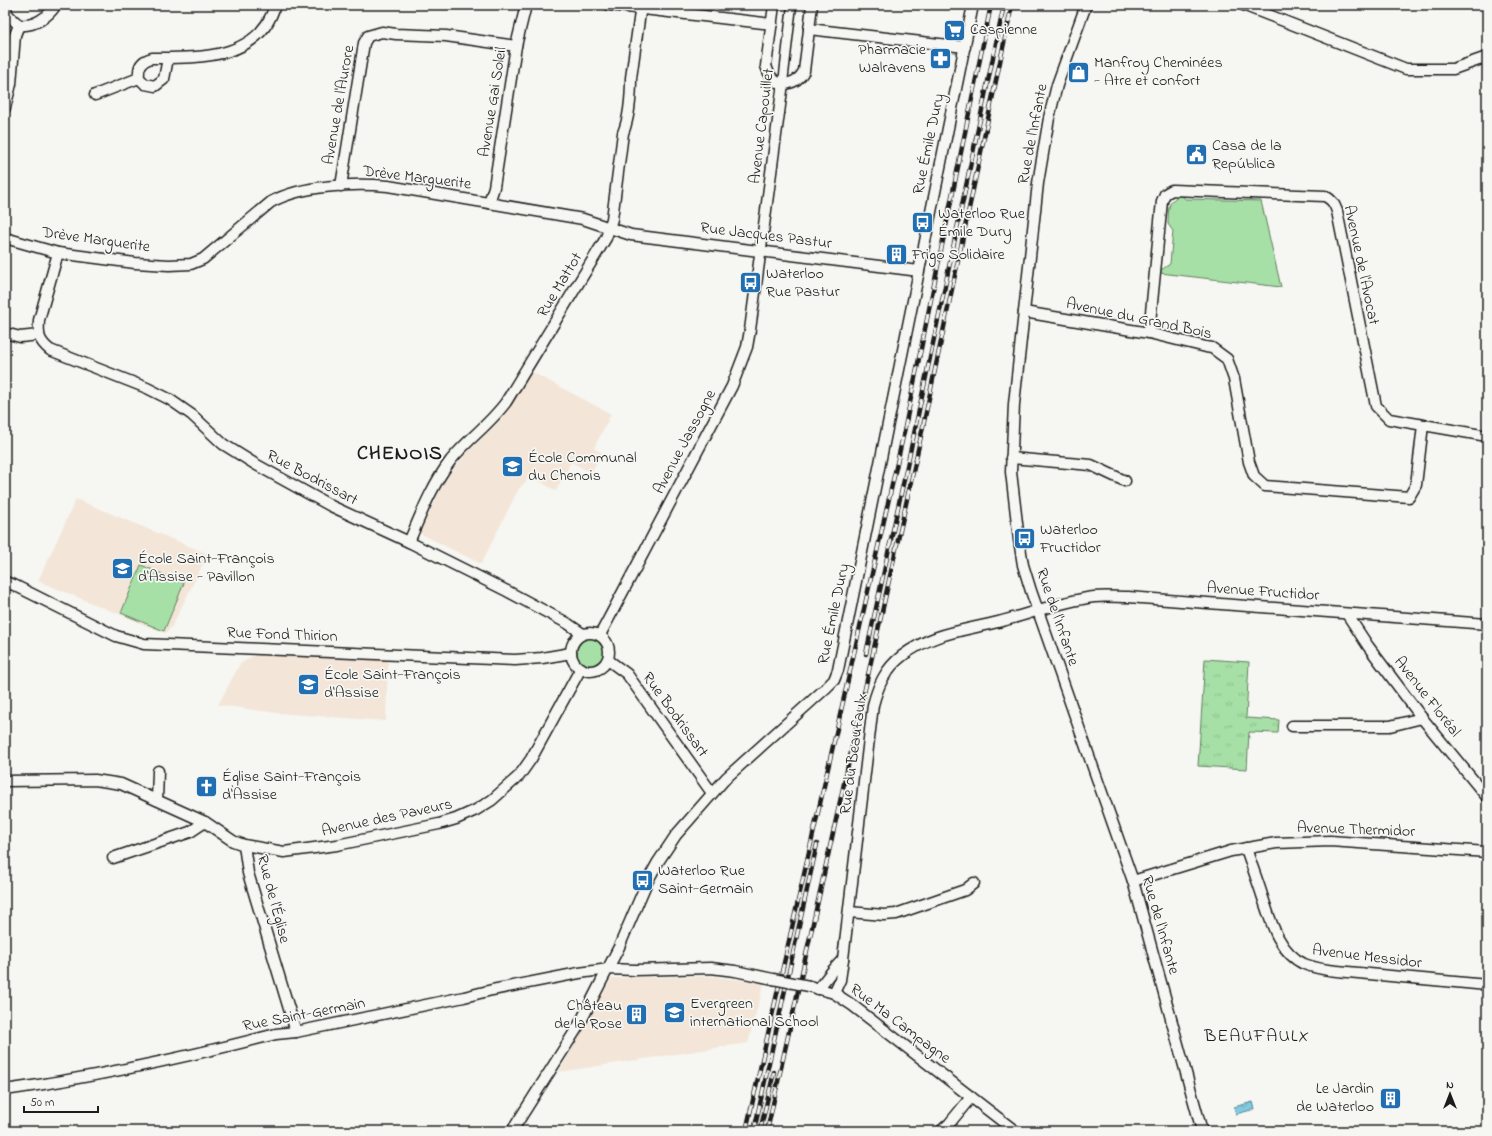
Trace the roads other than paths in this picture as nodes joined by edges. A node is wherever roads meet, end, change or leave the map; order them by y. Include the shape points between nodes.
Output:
1 (5, 5) edge
2 (56, 5) edge
3 (276, 5) edge
4 (526, 5) edge
5 (609, 5) edge
6 (774, 5) edge
7 (792, 5) edge
8 (812, 5) edge
9 (973, 5) edge
10 (1086, 5) edge
11 (1243, 5) edge
12 (640, 7) edge
13 (772, 24) junction
14 (19, 25) junction
15 (809, 28) junction
16 (516, 46) junction
17 (965, 47) junction
18 (1487, 57) edge
19 (168, 58) junction
20 (139, 78) junction
21 (783, 84) junction
22 (95, 95) dead end
23 (5, 108) edge
24 (341, 186) junction
25 (489, 203) junction
26 (610, 229) junction
27 (5, 238) edge
28 (760, 251) junction
29 (58, 253) junction
30 (919, 271) junction
31 (1024, 312) junction
32 (5, 333) edge
33 (1148, 334) junction
34 (38, 335) junction
35 (1423, 425) junction
36 (1487, 436) edge
37 (1011, 458) junction
38 (1125, 481) dead end
39 (409, 542) junction
40 (5, 582) edge
41 (1037, 611) junction
42 (1347, 614) junction
43 (1487, 624) edge
44 (583, 634) junction
45 (600, 635) junction
46 (571, 653) junction
47 (608, 660) junction
48 (581, 668) junction
49 (1422, 718) junction
50 (1292, 726) dead end
51 (158, 770) dead end
52 (5, 781) edge
53 (712, 793) junction
54 (1487, 797) edge
55 (157, 800) junction
56 (205, 822) junction
57 (244, 845) junction
58 (1246, 848) junction
59 (1487, 852) edge
60 (113, 858) dead end
61 (1133, 881) junction
62 (974, 883) dead end
63 (849, 912) junction
64 (843, 959) junction
65 (608, 969) junction
66 (1487, 985) edge
67 (813, 988) junction
68 (834, 992) junction
69 (296, 1032) junction
70 (5, 1090) edge
71 (971, 1097) junction
72 (512, 1131) edge
73 (941, 1131) edge
74 (1014, 1131) edge
75 (1202, 1131) edge

1 - 14 street via 8,14
2 - 14 street via 52,12 41,20 26,26
3 - 19 street via 267,24 241,48 214,56
4 - 16 street, Avenue Gai Soleil
5 - 12 street
6 - 13 street
7 - 21 street, Avenue Capouillet
8 - 15 street
9 - 17 street, Rue Émile Dury
10 - 31 street, Rue de l'Infante via 1057,85 1049,118 1038,183
11 - 18 street via 1406,69 1453,69
12 - 13 street
12 - 26 street, Rue Mattot via 627,124 623,133
13 - 21 street via 766,66 769,75
14 - 23 street via 15,35 12,84
15 - 17 street
15 - 21 street via 804,71 794,82
16 - 24 street, Avenue de l'Aurore via 446,36 382,32 368,36 364,43
16 - 25 street, Avenue Gai Soleil via 494,187
17 - 30 street, Rue Émile Dury
19 - 20 street via 144,61 140,66
19 - 20 street via 164,79 155,86 145,84
20 - 22 street
21 - 28 street, Avenue Capouillet
24 - 25 street, Drève Marguerite via 388,186
24 - 29 street, Drève Marguerite via 281,196 203,259 191,264 135,263
25 - 26 street, Drève Marguerite via 583,219
26 - 28 street, Rue Jacques Pastur via 631,235
26 - 39 street, Rue Mattot via 498,414 445,470 428,498
27 - 29 street, Drève Marguerite
28 - 30 street, Rue Jacques Pastur
28 - 45 street, Avenue Jassogne via 750,330 732,386
29 - 34 street via 39,320
30 - 53 street, Rue Émile Dury via 838,670 834,680 826,688
31 - 33 street, Avenue du Grand Bois
31 - 37 street, Rue de l'Infante
32 - 34 street via 20,337
33 - 35 street, Avenue du Grand Bois via 1212,348 1227,359 1234,379 1249,462 1254,476 1265,486 1409,497 1416,485
33 - 35 street, Avenue de l'Avocat via 1162,201 1165,194 1172,190 1325,196 1335,204 1337,211 1376,406 1388,419
34 - 39 street, Rue Bodrissart via 42,344 50,350 169,399 192,415 223,444 255,464 331,506
35 - 36 street, Avenue de l'Avocat
37 - 38 street via 1091,465
37 - 41 street, Rue de l'Infante via 1023,566
39 - 44 street, Rue Bodrissart via 534,605
40 - 46 street, Rue Fond Thirion via 116,636 144,644 515,660
41 - 42 street, Avenue Fructidor via 1080,599 1128,597
41 - 61 street, Rue de l'Infante
41 - 63 street, Rue du Beaufaulx via 934,637 900,657 883,678 873,705
42 - 43 street, Avenue Fructidor
42 - 49 street, Avenue Floréal
44 - 45 street
44 - 46 street via 574,642
45 - 47 street via 607,643
46 - 48 street
47 - 48 street via 595,670
47 - 53 street, Rue Bodrissart via 627,674
48 - 57 street, Avenue des Paveurs via 519,776 496,797 476,810 439,824 311,849 284,852
49 - 50 street via 1390,726
49 - 54 street, Avenue Floréal
51 - 55 street
52 - 55 street, Rue de l'Église via 94,780 121,784
53 - 65 street, Rue Émile Dury via 676,835 658,862
55 - 56 street, Rue de l'Église
56 - 57 street, Rue de l'Église via 233,841
56 - 60 street via 190,832
57 - 69 street, Rue de l'Église via 248,873
58 - 59 street, Avenue Thermidor via 1276,843 1330,841
58 - 61 street, Avenue Thermidor
58 - 66 street, Avenue Messidor via 1273,928 1290,954 1303,963 1319,969
61 - 75 street, Rue de l'Infante
62 - 63 street via 965,890 896,914
63 - 64 street, Rue du Beaufaulx
64 - 67 street
64 - 68 street, Rue du Beaufaulx via 840,980
65 - 67 street, Rue Ma Campagne, bridge via 711,968
65 - 69 street, Rue Saint-Germain via 492,990
65 - 72 street, Rue Émile Dury via 579,1025
67 - 68 street, Rue Ma Campagne
68 - 71 street, Rue Ma Campagne
69 - 70 street, Rue Saint-Germain via 276,1034 132,1068
71 - 73 street
71 - 74 street, Rue Ma Campagne

